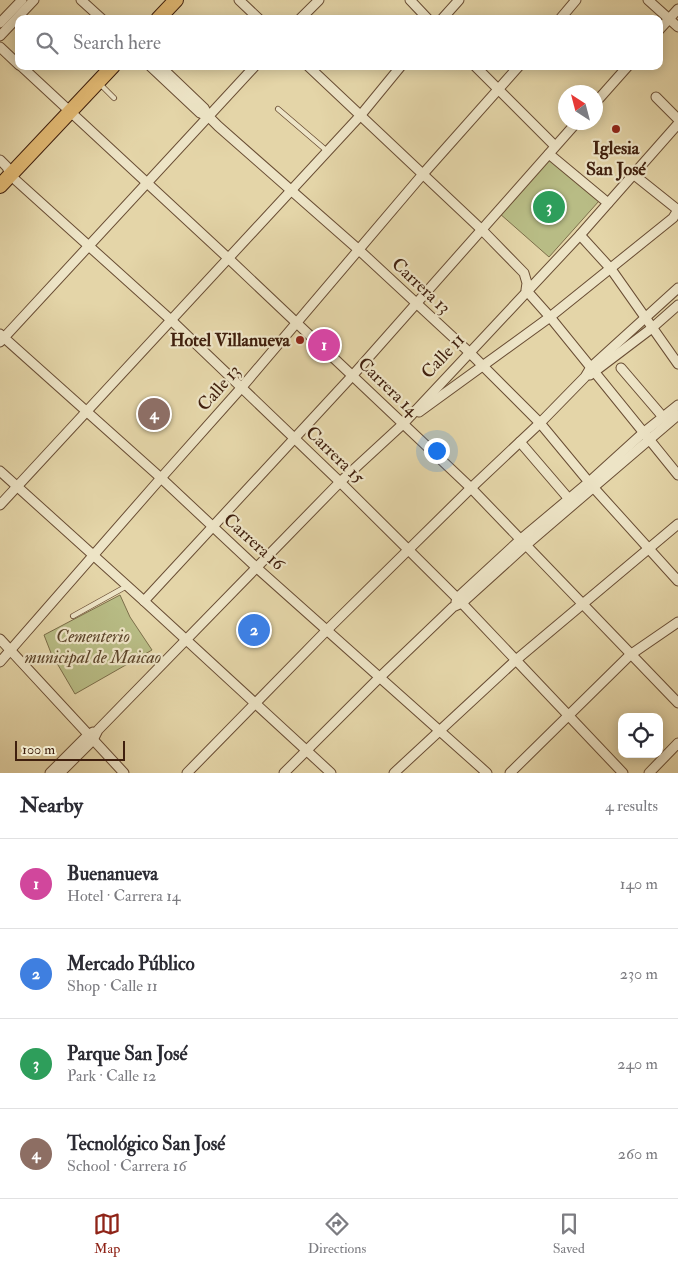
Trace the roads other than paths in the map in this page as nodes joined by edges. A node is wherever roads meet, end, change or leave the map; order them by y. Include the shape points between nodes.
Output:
1 (22, 0) edge
2 (34, 0) edge
3 (81, 0) edge
4 (176, 0) edge
5 (239, 0) edge
6 (319, 0) edge
7 (410, 0) edge
8 (459, 0) edge
9 (576, 0) edge
10 (648, 0) edge
11 (678, 9) edge
12 (20, 15) edge
13 (98, 15) edge
14 (162, 15) edge
15 (255, 15) edge
16 (304, 15) edge
17 (424, 15) edge
18 (446, 15) edge
19 (563, 15) edge
20 (669, 19) junction
21 (15, 20) edge
22 (0, 23) edge
23 (663, 26) edge
24 (678, 27) edge
25 (0, 36) edge
26 (0, 47) edge
27 (15, 60) edge
28 (25, 70) edge
29 (109, 70) edge
30 (154, 70) edge
31 (164, 70) edge
32 (252, 70) edge
33 (312, 70) edge
34 (398, 70) edge
35 (479, 70) edge
36 (516, 70) edge
37 (624, 70) edge
38 (98, 82) junction
39 (499, 90) junction
40 (603, 94) edge
41 (656, 97) dead end
42 (114, 98) dead end
43 (278, 109) dead end
44 (70, 112) junction
45 (360, 116) junction
46 (209, 117) junction
47 (678, 119) edge
48 (678, 124) edge
49 (570, 130) edge
50 (327, 150) junction
51 (552, 150) junction
52 (0, 160) edge
53 (423, 174) junction
54 (634, 174) junction
55 (3, 178) edge
56 (147, 183) junction
57 (291, 190) junction
58 (608, 203) junction
59 (678, 210) edge
60 (675, 218) edge
61 (482, 230) junction
62 (580, 235) junction
63 (89, 246) junction
64 (358, 250) junction
65 (228, 258) junction
66 (611, 269) junction
67 (678, 288) edge
68 (526, 290) junction
69 (416, 303) junction
70 (678, 305) edge
71 (550, 317) junction
72 (645, 318) junction
73 (171, 320) junction
74 (296, 324) junction
75 (652, 328) junction
76 (1, 338) edge
77 (469, 352) junction
78 (678, 364) edge
79 (482, 366) junction
80 (621, 368) dead end
81 (593, 370) junction
82 (353, 375) junction
83 (242, 387) junction
84 (678, 405) edge
85 (86, 412) junction
86 (678, 415) edge
87 (663, 417) junction
88 (403, 424) junction
89 (540, 424) junction
90 (646, 437) junction
91 (295, 439) junction
92 (520, 442) junction
93 (0, 472) edge
94 (678, 475) edge
95 (161, 478) junction
96 (340, 482) junction
97 (591, 484) junction
98 (17, 486) junction
99 (472, 488) junction
100 (569, 499) junction
101 (0, 505) edge
102 (678, 524) edge
103 (213, 528) junction
104 (524, 542) junction
105 (648, 548) junction
106 (409, 550) junction
107 (93, 555) junction
108 (257, 568) junction
109 (678, 581) edge
110 (128, 586) junction
111 (144, 601) junction
112 (457, 603) junction
113 (582, 605) junction
114 (73, 616) dead end
115 (678, 622) edge
116 (327, 630) junction
117 (0, 638) edge
118 (187, 640) junction
119 (12, 650) junction
120 (630, 655) junction
121 (516, 660) junction
122 (0, 662) edge
123 (379, 678) junction
124 (255, 702) junction
125 (678, 703) edge
126 (567, 716) junction
127 (440, 731) junction
128 (90, 737) junction
129 (678, 743) edge
130 (306, 751) junction
131 (50, 773) edge
132 (60, 773) edge
133 (124, 773) edge
134 (187, 773) edge
135 (284, 773) edge
136 (331, 773) edge
137 (394, 773) edge
138 (487, 773) edge
139 (510, 773) edge
140 (623, 773) edge
141 (649, 773) edge

1 - 22 street
2 - 12 street
3 - 13 street
4 - 14 highway
5 - 15 street
6 - 16 street
7 - 17 street
8 - 18 street
9 - 19 street
10 - 20 street
11 - 20 street
20 - 23 street
20 - 24 street
21 - 25 street
26 - 27 street, Carrera 14
28 - 44 street, Carrera 14
29 - 38 highway
30 - 46 street, Carrera 13 via 200,113
31 - 46 street, Carrera 13 via 204,108
32 - 46 street
33 - 45 street
34 - 45 street
35 - 39 street
36 - 39 street, Calle 13
37 - 40 street
38 - 42 lane
38 - 44 highway
39 - 51 street
39 - 53 street, Calle 13
41 - 47 street
43 - 50 lane
44 - 55 highway
44 - 56 street, Carrera 14
45 - 50 street
45 - 53 street
46 - 56 street
46 - 57 street, Carrera 13
48 - 54 street, Calle 11
49 - 51 street
50 - 57 street
51 - 58 street
51 - 61 street
52 - 55 street, Carrera 15 via 7,167
53 - 61 street
53 - 64 street, Calle 13
54 - 58 street, Calle 11
54 - 59 street
55 - 63 street, Carrera 15
56 - 63 street
56 - 65 street, Carrera 14
57 - 64 street, Carrera 13
57 - 65 street
58 - 62 street, Calle 11
59 - 60 street
60 - 66 street
61 - 68 street via 524,274
61 - 69 street
62 - 66 street
62 - 68 street, Calle 11
63 - 73 street, Carrera 15
63 - 76 street
64 - 69 street, Carrera 13
64 - 74 street, Calle 13
65 - 73 street
65 - 74 street, Carrera 14
66 - 71 street
66 - 72 street
67 - 72 street
68 - 71 street
68 - 77 street, Calle 11
69 - 77 street, Carrera 13
69 - 82 street
70 - 75 street
71 - 79 street
71 - 81 street
72 - 75 street
72 - 81 street
73 - 83 street, Carrera 15
73 - 85 street
74 - 82 street, Carrera 14
74 - 83 street, Calle 13
75 - 78 street
75 - 81 street
76 - 85 street, Carrera 16
77 - 79 street, Carrera 13
77 - 88 street, Calle 11
79 - 88 street
79 - 89 street, Carrera 13
80 - 87 street
81 - 89 street
81 - 90 street
82 - 88 street, Carrera 14
82 - 91 street
83 - 91 street, Carrera 15
83 - 95 street, Calle 13
84 - 87 street
85 - 95 street, Carrera 16
85 - 98 street
86 - 90 street
87 - 90 street
88 - 96 street, Calle 11
88 - 99 street, Carrera 14
89 - 92 street
89 - 97 street, Carrera 13
90 - 94 street
90 - 97 street
91 - 96 street, Carrera 15
91 - 103 street
92 - 99 street
92 - 100 street
93 - 98 street
95 - 103 street, Carrera 16
95 - 107 street, Calle 13
96 - 106 street, Carrera 15
96 - 108 street, Calle 11
97 - 100 street
97 - 104 street
97 - 105 street, Carrera 13
98 - 101 street
98 - 107 street
99 - 104 street, Carrera 14
99 - 106 street
100 - 104 street
102 - 105 street
103 - 108 street, Carrera 16
103 - 111 street
104 - 112 street
104 - 113 street, Carrera 14
105 - 109 street, Carrera 13
105 - 113 street
106 - 112 street, Carrera 15
106 - 116 street
107 - 110 street
107 - 119 street, Calle 13
108 - 116 street, Carrera 16
108 - 118 street, Calle 11
110 - 111 street
110 - 114 lane
111 - 118 street
112 - 121 street, Carrera 15
112 - 123 street
113 - 120 street, Carrera 14
113 - 121 street
115 - 120 street
116 - 123 street, Carrera 16
116 - 124 street
117 - 119 street
118 - 124 street
118 - 128 street, Calle 11
119 - 122 street, Calle 13
119 - 128 street
120 - 125 street, Carrera 14
120 - 126 street
121 - 126 street, Carrera 15
121 - 127 street
123 - 127 street, Carrera 16
123 - 130 street
124 - 130 street
124 - 134 street
126 - 139 street
126 - 140 street, Carrera 15
127 - 137 street
127 - 138 street, Carrera 16
128 - 131 street, Calle 11
128 - 132 street, Calle 11
128 - 133 street
129 - 141 street
130 - 135 street
130 - 136 street

